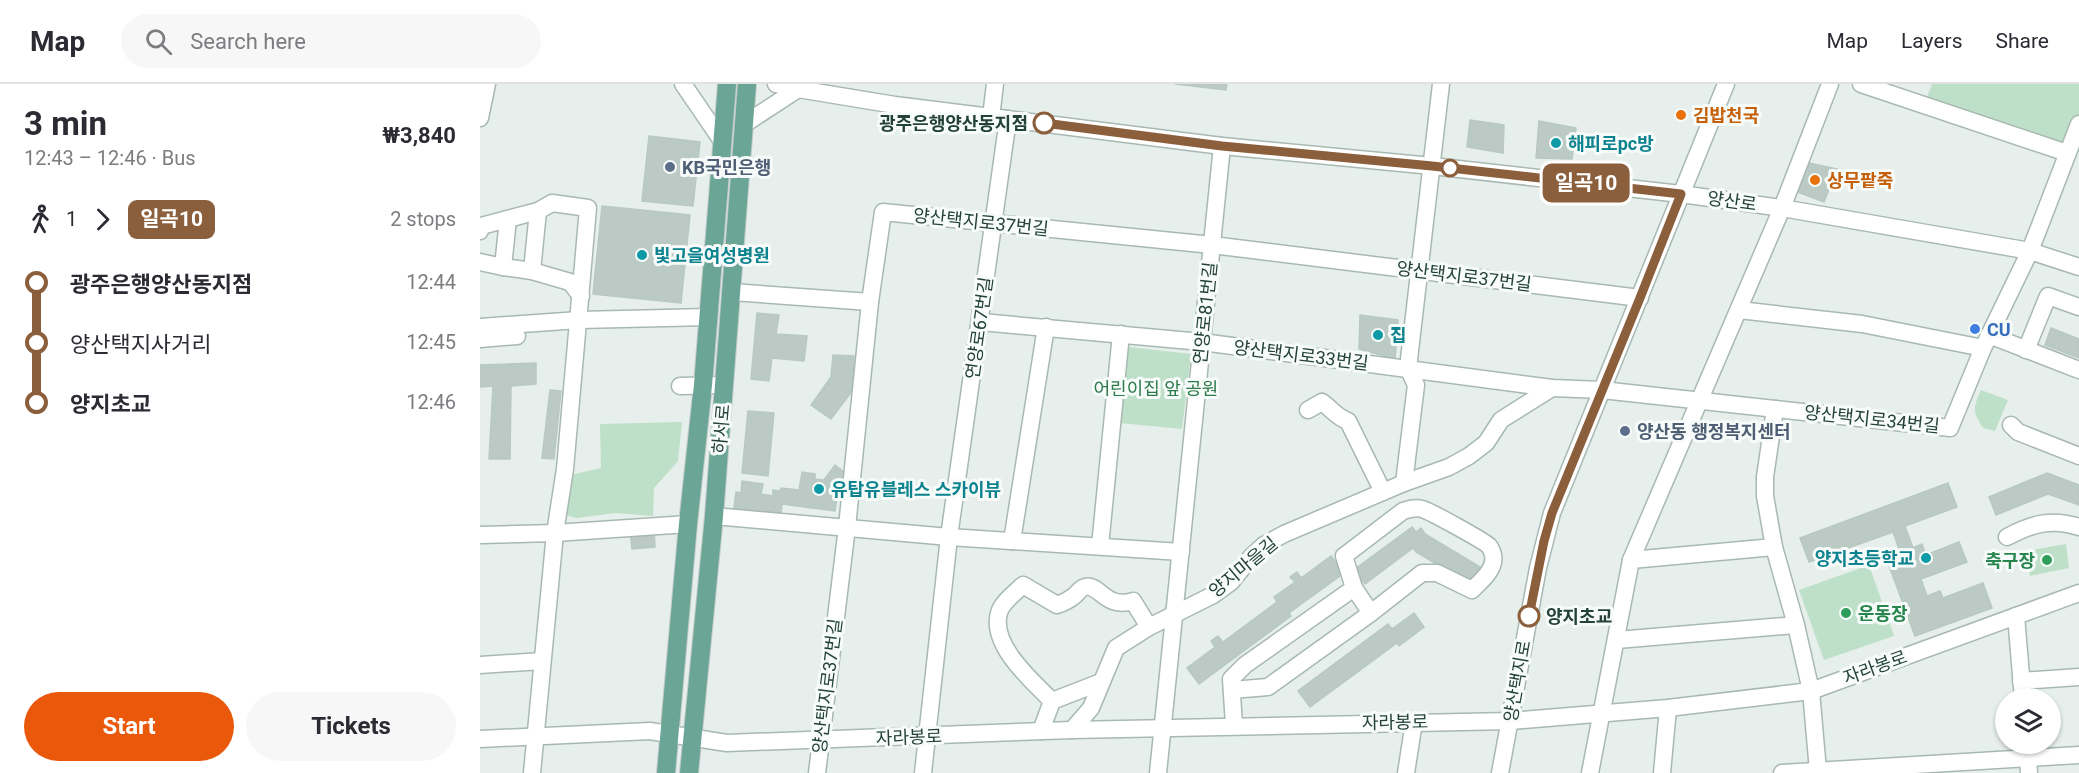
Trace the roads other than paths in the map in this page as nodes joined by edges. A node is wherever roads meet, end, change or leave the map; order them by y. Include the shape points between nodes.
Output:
1 (486, 84) edge
2 (683, 84) edge
3 (726, 84) edge
4 (747, 84) edge
5 (776, 84) edge
6 (995, 84) edge
7 (1441, 84) edge
8 (1723, 84) edge
9 (1830, 84) edge
10 (1861, 84) edge
11 (796, 87) edge
12 (480, 118) edge
13 (1000, 118) junction
14 (2079, 124) edge
15 (743, 125) junction
16 (722, 141) junction
17 (1222, 146) junction
18 (2067, 153) junction
19 (1432, 166) junction
20 (1681, 194) junction
21 (1782, 208) junction
22 (538, 211) junction
23 (508, 219) junction
24 (994, 224) junction
25 (480, 231) edge
26 (1212, 245) junction
27 (2030, 251) junction
28 (480, 262) edge
29 (503, 267) junction
30 (2079, 267) edge
31 (532, 271) junction
32 (1420, 271) junction
33 (732, 292) junction
34 (581, 296) junction
35 (1640, 298) junction
36 (870, 302) junction
37 (2079, 307) edge
38 (1739, 310) junction
39 (709, 317) junction
40 (579, 321) junction
41 (981, 322) junction
42 (519, 326) junction
43 (480, 327) edge
44 (1046, 327) junction
45 (1121, 334) junction
46 (480, 339) edge
47 (1202, 342) junction
48 (1986, 342) junction
49 (2026, 350) junction
50 (1408, 368) junction
51 (2079, 370) edge
52 (703, 385) junction
53 (724, 385) junction
54 (680, 386) dead end
55 (1552, 388) junction
56 (1602, 390) junction
57 (1699, 401) junction
58 (1775, 409) junction
59 (1308, 410) dead end
60 (2011, 425) dead end
61 (2079, 456) edge
62 (1404, 483) junction
63 (1383, 492) junction
64 (714, 516) junction
65 (688, 524) junction
66 (846, 527) junction
67 (2079, 527) edge
68 (555, 533) junction
69 (486, 535) edge
70 (949, 537) junction
71 (2007, 537) dead end
72 (1012, 541) junction
73 (1100, 546) junction
74 (1774, 547) junction
75 (1181, 552) junction
76 (1631, 561) junction
77 (1354, 588) junction
78 (2079, 593) edge
79 (1371, 613) junction
80 (1174, 614) junction
81 (2016, 616) junction
82 (1796, 626) junction
83 (1149, 627) junction
84 (1617, 640) junction
85 (542, 661) junction
86 (480, 665) edge
87 (2079, 677) edge
88 (2021, 681) junction
89 (1101, 682) junction
90 (2022, 688) edge
91 (1232, 690) junction
92 (1811, 691) junction
93 (1052, 700) junction
94 (1668, 708) junction
95 (1600, 714) junction
96 (1510, 721) junction
97 (1414, 722) junction
98 (1234, 725) junction
99 (1162, 729) junction
100 (1072, 730) junction
101 (1041, 731) junction
102 (670, 735) junction
103 (927, 736) junction
104 (536, 737) junction
105 (480, 739) edge
106 (692, 739) junction
107 (821, 740) junction
108 (2079, 756) edge
109 (2028, 758) edge
110 (1818, 771) junction
111 (532, 773) edge
112 (666, 773) edge
113 (689, 773) edge
114 (818, 773) edge
115 (923, 773) edge
116 (1158, 773) edge
117 (1406, 773) edge
118 (1500, 773) edge
119 (1590, 773) edge
120 (1662, 773) edge
121 (1782, 773) edge

1 - 12 street
2 - 16 street
3 - 16 main road, 하서로
4 - 15 main road, 하서로
5 - 11 street, 양산로
6 - 13 street, 연양로67번길
7 - 19 street
8 - 20 street, 양산택지로
9 - 21 street, 양산로
10 - 18 street
11 - 13 street, 양산로
11 - 15 street
13 - 17 street, 양산로
13 - 24 street, 연양로67번길
14 - 18 street, 양산택지로34번길
15 - 33 main road, 하서로
16 - 39 main road, 하서로
17 - 19 street, 양산로
17 - 26 street, 연양로81번길
18 - 27 street, 양산택지로34번길
19 - 20 street, 양산로
19 - 32 street
20 - 21 street, 양산로
20 - 35 street, 양산택지로
21 - 27 street, 양산로
21 - 38 street
22 - 23 street
22 - 31 street
22 - 34 street via 552,203 588,208
23 - 25 street via 481,226
23 - 29 street
24 - 26 street, 양산택지로37번길
24 - 36 street, 양산택지로37번길 via 883,212
24 - 41 street, 연양로67번길
26 - 32 street, 양산택지로37번길
26 - 47 street, 연양로81번길
27 - 30 street, 양산로
27 - 48 street, 양산택지로34번길
28 - 29 street
29 - 31 street
31 - 34 street via 570,282
32 - 35 street, 양산택지로37번길
32 - 50 street
33 - 36 street
33 - 53 main road, 하서로
34 - 40 street
35 - 56 street, 양산택지로
36 - 66 street, 양산택지로37번길
37 - 49 street via 2048,296
38 - 48 street
38 - 57 street
39 - 40 street
39 - 52 main road, 하서로
40 - 42 street
40 - 68 street
41 - 44 street, 양산택지로33번길
41 - 70 street, 연양로67번길
42 - 43 street
42 - 46 street via 517,336
44 - 45 street, 양산택지로33번길
44 - 72 street
45 - 47 street, 양산택지로33번길
45 - 73 street
47 - 50 street, 양산택지로33번길
47 - 75 street, 연양로81번길
48 - 49 street
48 - 58 street, 양산택지로34번길 via 1950,428
49 - 51 street
50 - 55 street, 양산택지로33번길
50 - 62 street via 1416,385
52 - 53 street
52 - 54 street
52 - 65 main road, 하서로
53 - 64 main road, 하서로
55 - 56 street, 양산택지로33번길
55 - 62 street, 양지마을길 via 1501,420 1486,443 1469,456
56 - 57 street, 양산택지로34번길
56 - 96 street, 양산택지로 via 1544,541
57 - 58 street, 양산택지로34번길
57 - 76 street
58 - 74 street via 1765,477
59 - 63 street via 1322,402 1348,422
60 - 61 street via 2018,432
62 - 63 street, 양지마을길
63 - 80 street, 양지마을길 via 1273,540 1214,596
64 - 66 street
64 - 106 main road, 하서로
65 - 68 street
65 - 102 main road, 하서로
66 - 70 street
66 - 107 street, 양산택지로37번길
67 - 71 street via 2040,523
68 - 69 street
68 - 85 street
70 - 72 street
70 - 103 street, 연양로67번길
72 - 73 street
73 - 75 street
74 - 76 street
74 - 82 street
75 - 80 street, 연양로81번길
76 - 84 street
77 - 79 street
77 - 79 street via 1344,556 1403,511 1424,509 1490,546 1493,564 1472,590 1437,573 1422,573
77 - 91 street via 1245,665 1231,679
78 - 81 street, 자라봉로
79 - 91 street via 1269,687
80 - 83 street, 양지마을길
80 - 99 street, 연양로81번길
81 - 88 street
81 - 92 street, 자라봉로
82 - 84 street
82 - 92 street
83 - 89 street, 양지마을길 via 1116,648
83 - 93 street via 1133,602 1115,603 1090,587 1083,587 1057,605 1023,585 999,611 998,627 1017,664
84 - 95 street
85 - 86 street
85 - 104 street
87 - 88 street
88 - 90 street
89 - 93 street
89 - 100 street, 양지마을길 via 1091,708
91 - 98 street
92 - 94 street, 자라봉로
92 - 110 street
93 - 101 street
94 - 95 street, 자라봉로
94 - 120 street
95 - 96 street, 자라봉로
95 - 119 street
96 - 97 street, 자라봉로
96 - 118 street, 양산택지로
97 - 98 street, 자라봉로
97 - 117 street
98 - 99 street, 자라봉로
99 - 100 street, 자라봉로
99 - 116 street, 연양로81번길
100 - 101 street, 자라봉로
101 - 103 street, 자라봉로
102 - 104 street, 자라봉로 via 644,731
102 - 106 street, 자라봉로
102 - 112 main road, 하서로
103 - 107 street, 자라봉로
103 - 115 street, 연양로67번길
104 - 105 street, 자라봉로
104 - 111 street
106 - 107 street, 자라봉로 via 727,743
106 - 113 main road, 하서로
107 - 114 street, 양산택지로37번길
108 - 109 street
109 - 110 street
110 - 121 street

